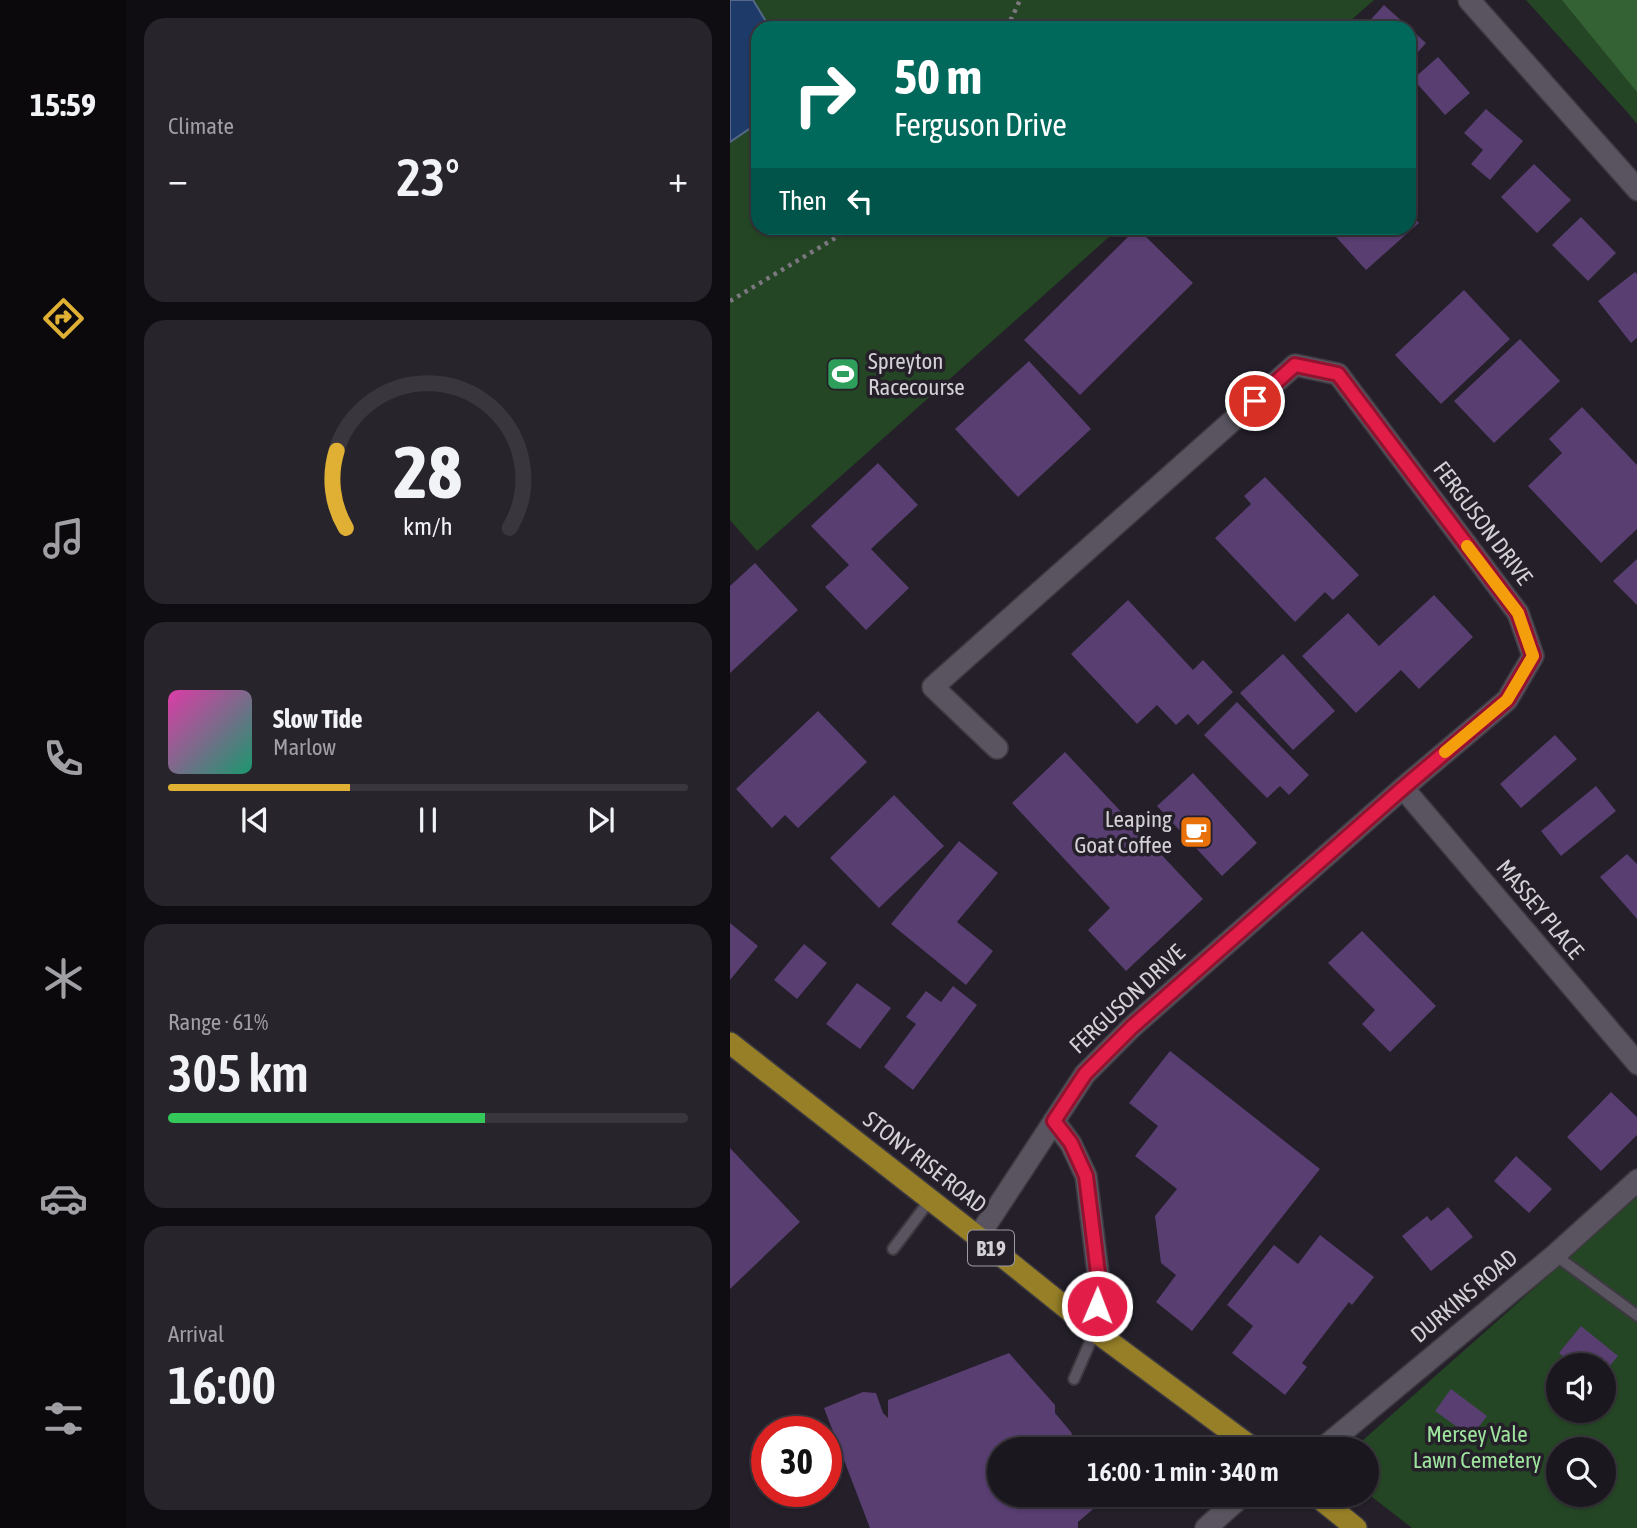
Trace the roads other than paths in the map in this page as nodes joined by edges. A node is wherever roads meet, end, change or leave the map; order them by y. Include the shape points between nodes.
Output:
1 (1469, 0) edge
2 (1637, 190) edge
3 (997, 748) dead end
4 (1403, 788) junction
5 (730, 1042) edge
6 (1637, 1064) edge
7 (1054, 1121) junction
8 (1637, 1180) edge
9 (930, 1200) junction
10 (978, 1237) junction
11 (893, 1248) dead end
12 (1555, 1255) junction
13 (1637, 1316) edge
14 (1095, 1331) junction
15 (1074, 1379) dead end
16 (1238, 1437) edge
17 (1336, 1437) edge
18 (1229, 1507) edge
19 (1330, 1507) edge
20 (1206, 1528) edge
21 (1356, 1528) edge

1 - 2 street
3 - 4 street, FERGUSON DRIVE via 933,687 1295,365 1338,374 1518,613 1533,656 1507,700
4 - 6 street, MASSEY PLACE
4 - 7 street, FERGUSON DRIVE via 1132,1027 1085,1074
5 - 9 main road, STONY RISE ROAD / B19
7 - 10 street, FERGUSON DRIVE
7 - 14 street via 1071,1143 1086,1176 1099,1281
8 - 12 street, DURKINS ROAD
9 - 10 main road, STONY RISE ROAD / B19
9 - 11 lane
10 - 14 main road, STONY RISE ROAD / B19
12 - 13 lane
12 - 17 street, DURKINS ROAD
14 - 15 lane
14 - 16 main road, STONY RISE ROAD / B19
18 - 20 street
19 - 21 main road

